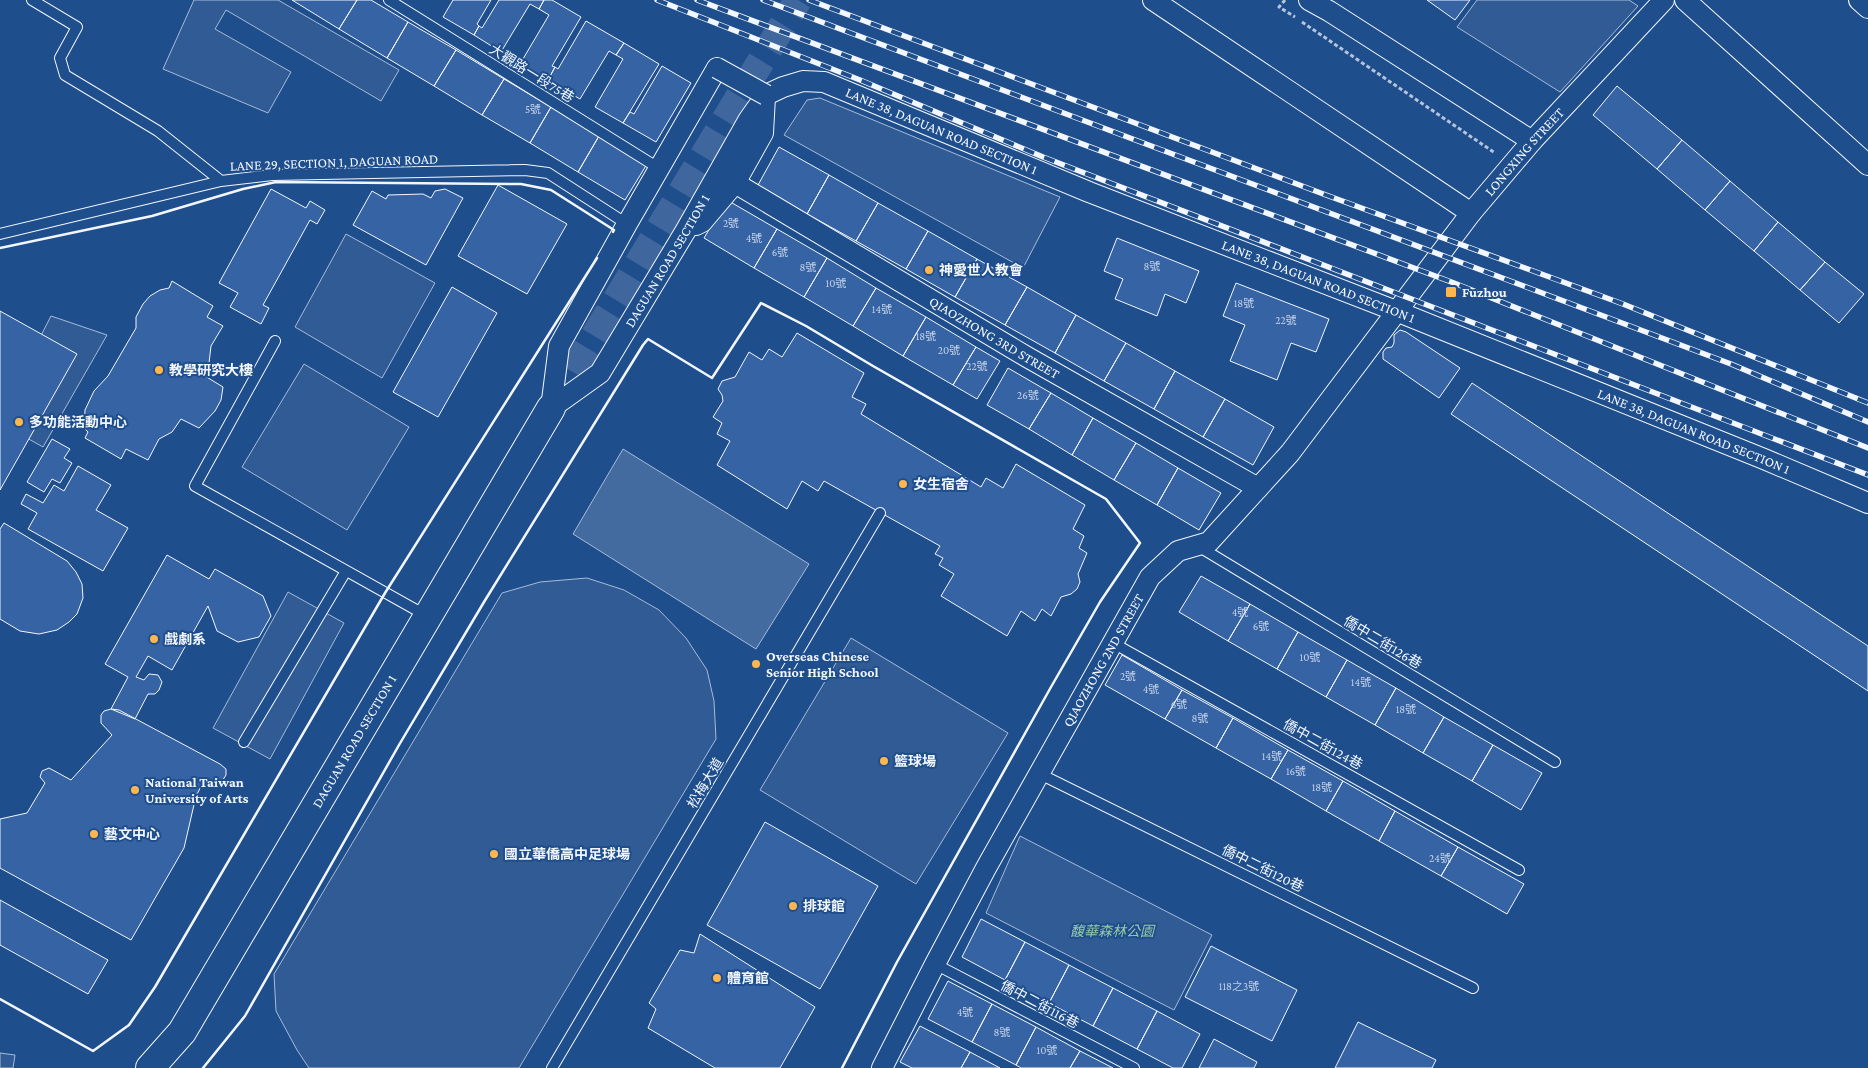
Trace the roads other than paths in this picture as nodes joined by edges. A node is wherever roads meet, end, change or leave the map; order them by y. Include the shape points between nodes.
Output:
1 (32, 0) edge
2 (389, 0) edge
3 (1153, 0) edge
4 (1309, 0) edge
5 (1664, 0) edge
6 (1685, 0) edge
7 (1859, 0) edge
8 (1868, 8) edge
9 (766, 95) junction
10 (1532, 141) junction
11 (1868, 165) edge
12 (660, 169) junction
13 (221, 181) junction
14 (735, 183) junction
15 (1471, 212) junction
16 (626, 224) junction
17 (686, 230) junction
18 (0, 234) edge
19 (1396, 311) junction
20 (275, 341) dead end
21 (551, 408) junction
22 (1258, 488) junction
23 (1868, 503) edge
24 (880, 512) dead end
25 (1197, 545) junction
26 (346, 571) junction
27 (428, 617) junction
28 (1113, 642) junction
29 (244, 742) dead end
30 (1555, 762) dead end
31 (1040, 774) junction
32 (1519, 870) dead end
33 (934, 964) junction
34 (1473, 988) dead end
35 (150, 1068) edge
36 (552, 1068) edge
37 (883, 1068) edge
38 (1134, 1068) edge

1 - 13 lane via 77,27 60,58 65,76 158,131
2 - 12 lane, 大觀路一段75巷
3 - 15 street
4 - 10 street
5 - 10 street, LONGXING STREET
6 - 11 street
7 - 8 street
9 - 12 street, DAGUAN ROAD SECTION 1, bridge via 717,68
9 - 14 street via 763,133
9 - 17 street, DAGUAN ROAD SECTION 1
9 - 19 street, LANE 38, DAGUAN ROAD SECTION 1 via 803,81 824,82 1089,192
10 - 15 street, LONGXING STREET
12 - 16 street, DAGUAN ROAD SECTION 1
13 - 16 lane, LANE 29, SECTION 1, DAGUAN ROAD via 281,175 525,170 548,173
13 - 18 lane, LANE 29, SECTION 1, DAGUAN ROAD
14 - 17 street via 702,222
14 - 22 street, QIAOZHONG 3RD STREET via 1027,357
15 - 19 street, LONGXING STREET
16 - 21 street, DAGUAN ROAD SECTION 1 via 559,346
17 - 21 street, DAGUAN ROAD SECTION 1 via 600,373
19 - 22 street, QIAOZHONG 2ND STREET via 1290,453
19 - 23 street, LANE 38, DAGUAN ROAD SECTION 1
20 - 26 lane via 196,486
21 - 27 main road, DAGUAN ROAD SECTION 1
22 - 25 street, QIAOZHONG 2ND STREET via 1209,542
24 - 36 lane, 松梅大道
25 - 28 street, QIAOZHONG 2ND STREET via 1178,551 1150,577
25 - 30 lane, 僑中二街126巷
26 - 27 lane
26 - 29 lane
27 - 35 main road, DAGUAN ROAD SECTION 1 via 182,1032
28 - 31 street, QIAOZHONG 2ND STREET
28 - 32 lane, 僑中二街124巷
31 - 33 street, QIAOZHONG 2ND STREET
31 - 34 lane, 僑中二街120巷
33 - 37 street, QIAOZHONG 2ND STREET
33 - 38 lane, 僑中二街116巷

